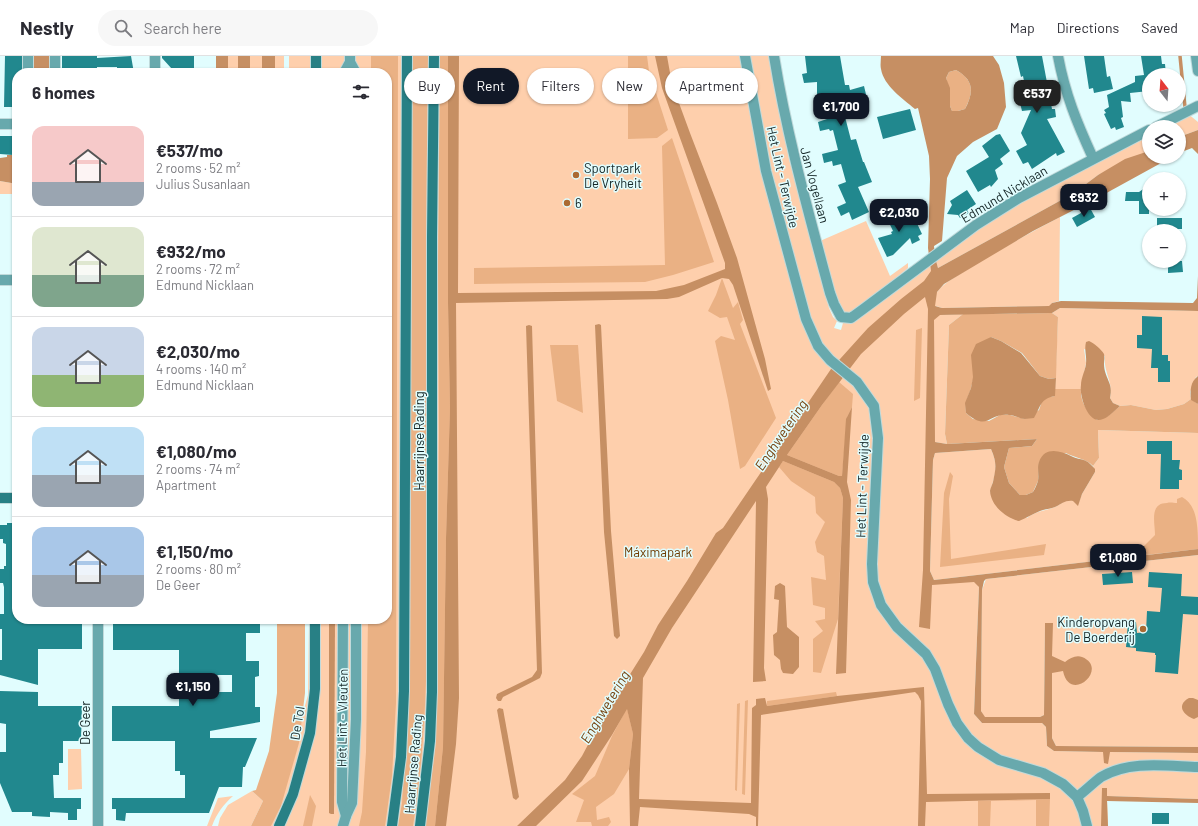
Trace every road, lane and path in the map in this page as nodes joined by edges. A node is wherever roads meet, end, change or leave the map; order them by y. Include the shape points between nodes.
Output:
1 (28, 56) edge
2 (55, 56) edge
3 (155, 56) edge
4 (316, 56) edge
5 (407, 56) edge
6 (434, 56) edge
7 (745, 56) edge
8 (774, 56) edge
9 (1058, 56) edge
10 (1196, 56) edge
11 (28, 68) edge
12 (55, 68) edge
13 (155, 68) edge
14 (316, 68) edge
15 (1198, 71) edge
16 (1198, 106) edge
17 (1170, 120) edge
18 (0, 124) edge
19 (12, 124) edge
20 (1142, 134) edge
21 (1094, 158) junction
22 (0, 280) edge
23 (12, 280) edge
24 (841, 317) joint
25 (0, 498) edge
26 (12, 498) edge
27 (98, 624) edge
28 (315, 624) edge
29 (342, 624) edge
30 (356, 624) edge
31 (342, 718) junction
32 (356, 719) junction
33 (1198, 767) edge
34 (1077, 797) junction
35 (346, 816) junction
36 (98, 826) edge
37 (279, 826) edge
38 (343, 826) edge
39 (392, 826) edge
40 (420, 826) edge
41 (1087, 826) edge

1 - 11 street
2 - 12 street
3 - 13 street
4 - 14 main road
5 - 39 main road, Haarrijnse Rading via 404,691 401,757
6 - 40 main road, Haarrijnse Rading via 432,692 430,741
7 - 34 street, Het Lint - Terwijde via 766,171 806,319 818,346 830,360 857,382 874,406 878,438 872,564 873,582 881,605 897,627 926,654 935,669 957,723 968,738 999,760 1043,773 1063,784
8 - 24 street, Jan Vogellaan via 795,163 830,293
9 - 21 street via 1062,80 1076,121
10 - 15 street
16 - 17 street
18 - 19 street
20 - 21 street, Edmund Nicklaan
21 - 24 street, Edmund Nicklaan via 1019,198 976,225 851,318
22 - 23 street
25 - 26 main road
27 - 36 street, De Geer
28 - 37 main road, De Tol via 315,689 310,733 293,794
29 - 31 street, Het Lint - Vleuten
30 - 32 street, Het Lint - Vleuten
31 - 32 street
31 - 35 street, Het Lint - Vleuten via 342,802
32 - 35 street, Het Lint - Vleuten via 352,803
33 - 34 street via 1126,767 1101,778
34 - 41 street, Het Lint - Terwijde
35 - 38 street, Het Lint - Vleuten

